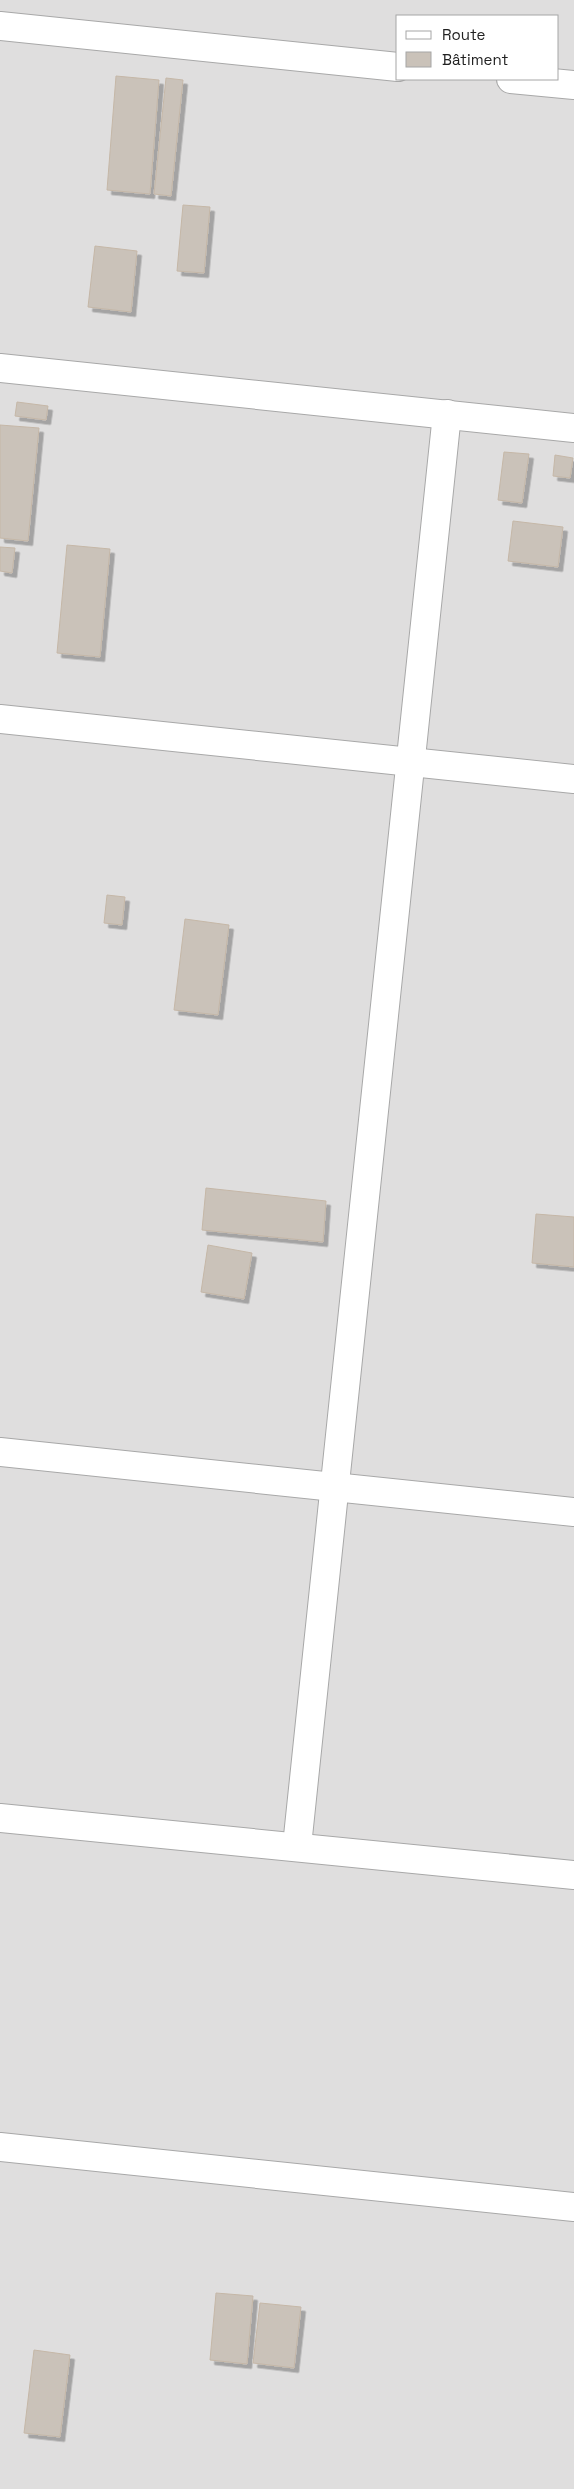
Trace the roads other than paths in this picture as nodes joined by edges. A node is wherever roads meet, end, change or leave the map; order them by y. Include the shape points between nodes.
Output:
1 (0, 26) edge
2 (396, 67) edge
3 (522, 80) edge
4 (574, 85) edge
5 (0, 368) edge
6 (447, 414) junction
7 (574, 428) edge
8 (0, 719) edge
9 (410, 762) junction
10 (574, 779) edge
11 (0, 1452) edge
12 (335, 1487) junction
13 (574, 1512) edge
14 (0, 1818) edge
15 (298, 1846) junction
16 (574, 1875) edge
17 (0, 2147) edge
18 (574, 2207) edge

1 - 2 street
3 - 4 street
5 - 6 street
6 - 7 street
6 - 9 street
8 - 9 street
9 - 10 street
9 - 12 street
11 - 12 street
12 - 13 street
12 - 15 street
14 - 15 street
15 - 16 street
17 - 18 street

